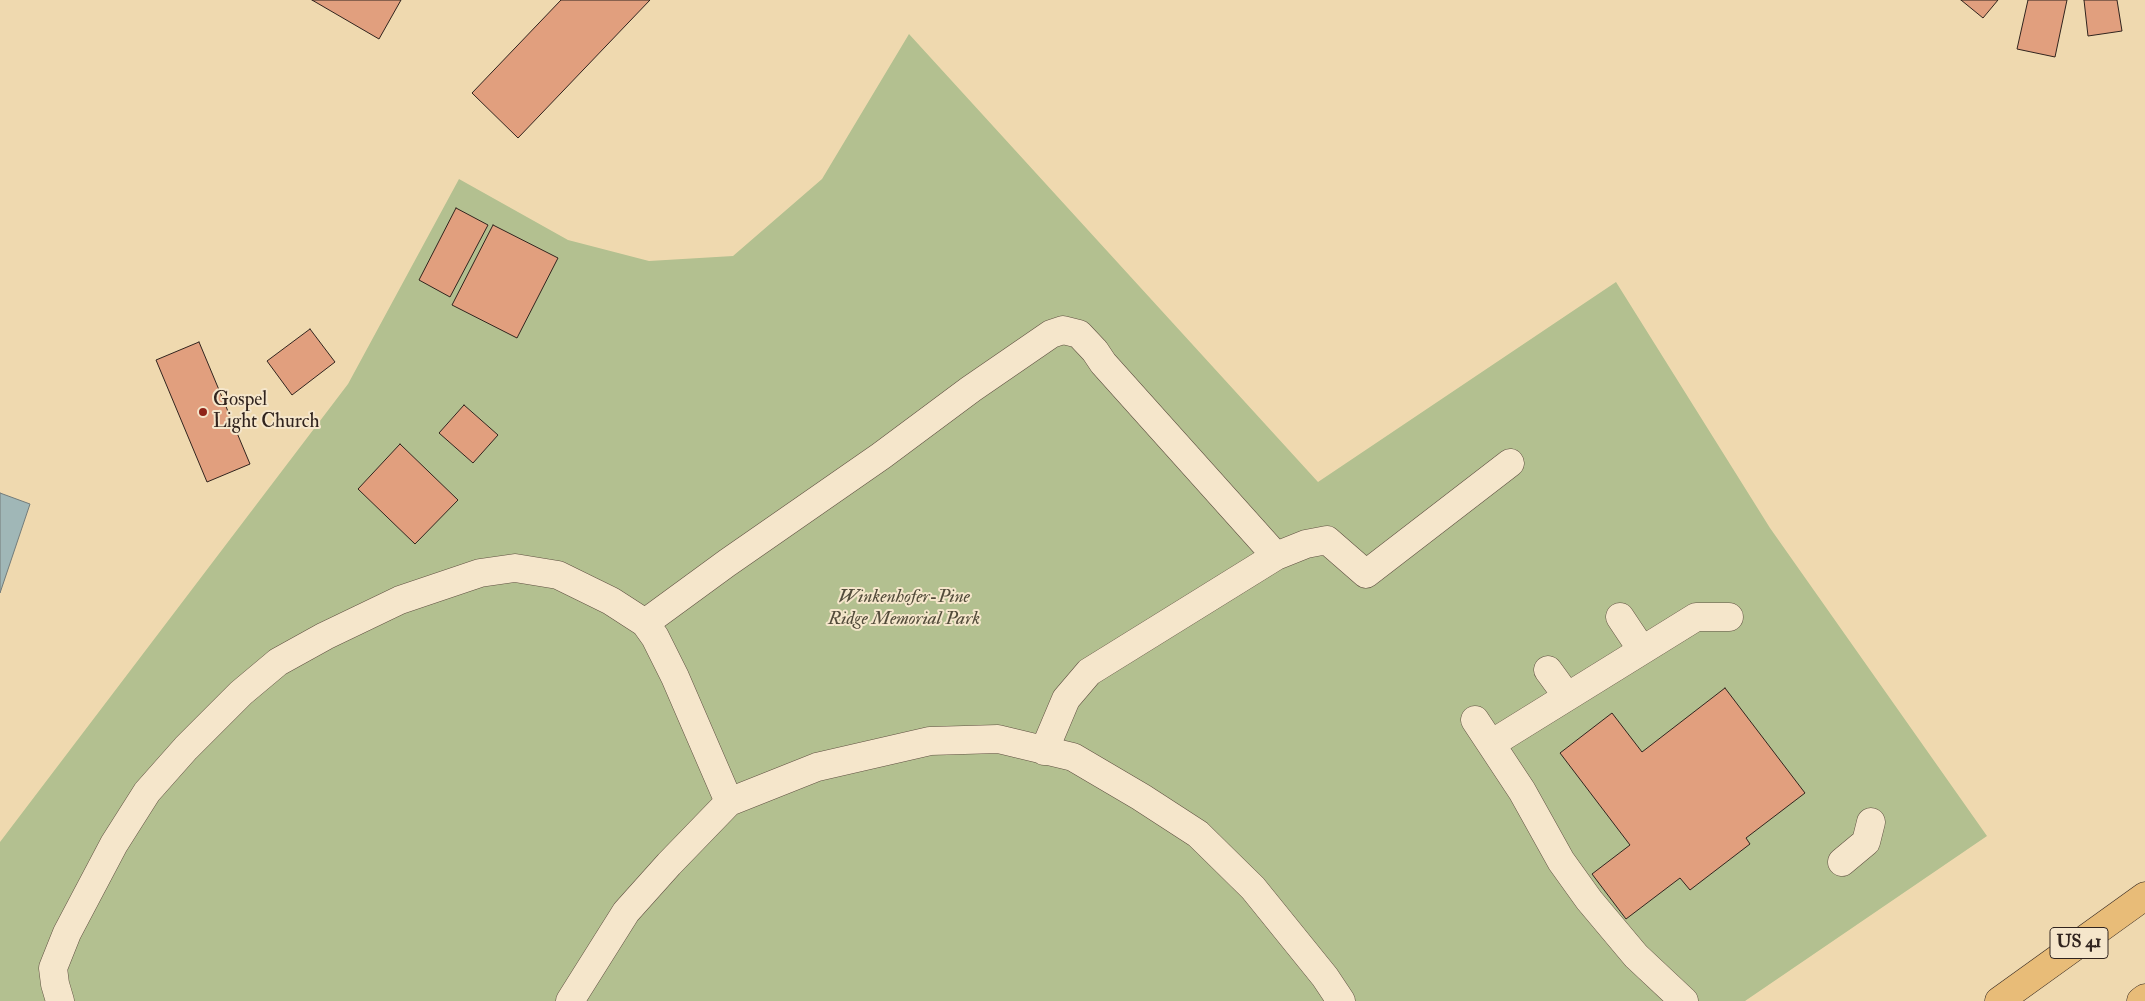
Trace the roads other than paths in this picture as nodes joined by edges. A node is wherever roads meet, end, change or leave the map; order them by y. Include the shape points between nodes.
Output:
1 (1510, 463) dead end
2 (1276, 556) junction
3 (1620, 617) dead end
4 (1729, 617) dead end
5 (644, 623) junction
6 (1642, 650) junction
7 (1548, 670) dead end
8 (1567, 696) junction
9 (1475, 720) dead end
10 (1490, 744) junction
11 (1044, 751) junction
12 (729, 802) junction
13 (1871, 822) dead end
14 (1842, 862) dead end
15 (2145, 896) edge
16 (1680, 997) edge
17 (2145, 998) edge
18 (60, 1001) edge
19 (570, 1001) edge
20 (1341, 1001) edge
21 (1999, 1001) edge
22 (2141, 1001) edge

1 - 2 lane via 1366,574 1327,540
2 - 5 lane via 1095,351 1078,334 1062,330 1051,334 971,389
2 - 11 lane via 1089,672 1066,699
3 - 6 lane
4 - 6 lane via 1696,618
5 - 12 lane via 655,637 675,677
5 - 18 lane via 558,575 515,568 480,573 400,600 278,662 241,693 147,792 114,844 52,968
6 - 8 lane
7 - 8 lane
8 - 10 lane
9 - 10 lane
10 - 16 lane via 1522,791 1560,861 1589,900 1636,956
11 - 12 lane via 998,739 930,741 817,767
11 - 20 lane via 1072,758 1198,834 1253,888
12 - 19 lane via 626,912
13 - 14 lane via 1866,842
15 - 21 main road, US 41
17 - 22 main road

